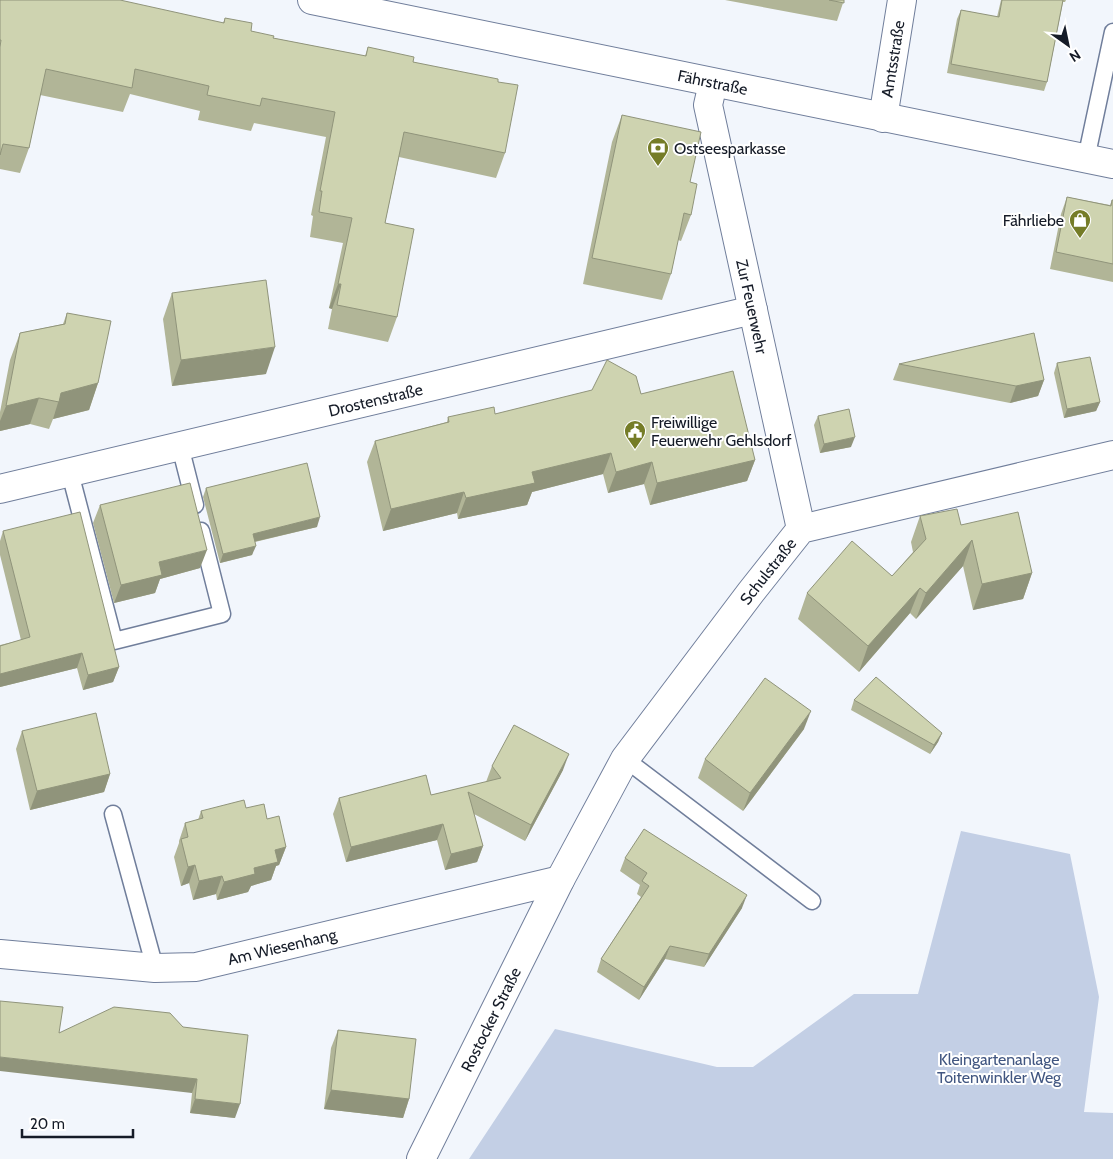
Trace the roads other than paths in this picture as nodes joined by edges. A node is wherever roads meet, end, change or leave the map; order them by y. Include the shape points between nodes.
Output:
1 (312, 0) edge
2 (902, 0) edge
3 (1113, 32) edge
4 (713, 83) junction
5 (883, 118) junction
6 (1086, 159) junction
7 (1113, 164) edge
8 (753, 310) junction
9 (180, 446) junction
10 (1113, 455) edge
11 (70, 473) junction
12 (0, 489) edge
13 (801, 530) junction
14 (625, 759) junction
15 (113, 814) dead end
16 (560, 880) junction
17 (812, 901) dead end
18 (0, 954) edge
19 (155, 968) junction
20 (421, 1159) edge

1 - 4 street, Fährstraße
2 - 5 street, Amtsstraße
3 - 6 lane
4 - 5 street, Fährstraße
4 - 8 street, Zur Feuerwehr via 708,105
5 - 6 street, Fährstraße
6 - 7 street, Fährstraße
8 - 9 street, Drostenstraße
8 - 13 street, Zur Feuerwehr
9 - 11 street, Drostenstraße
9 - 11 lane via 222,614 114,641
10 - 13 street, Schulstraße
11 - 12 street, Drostenstraße
13 - 14 street, Schulstraße
14 - 16 street, Schulstraße
14 - 17 lane
15 - 19 lane
16 - 19 street, Am Wiesenhang via 196,967
16 - 20 street, Rostocker Straße
18 - 19 street, Am Wiesenhang

